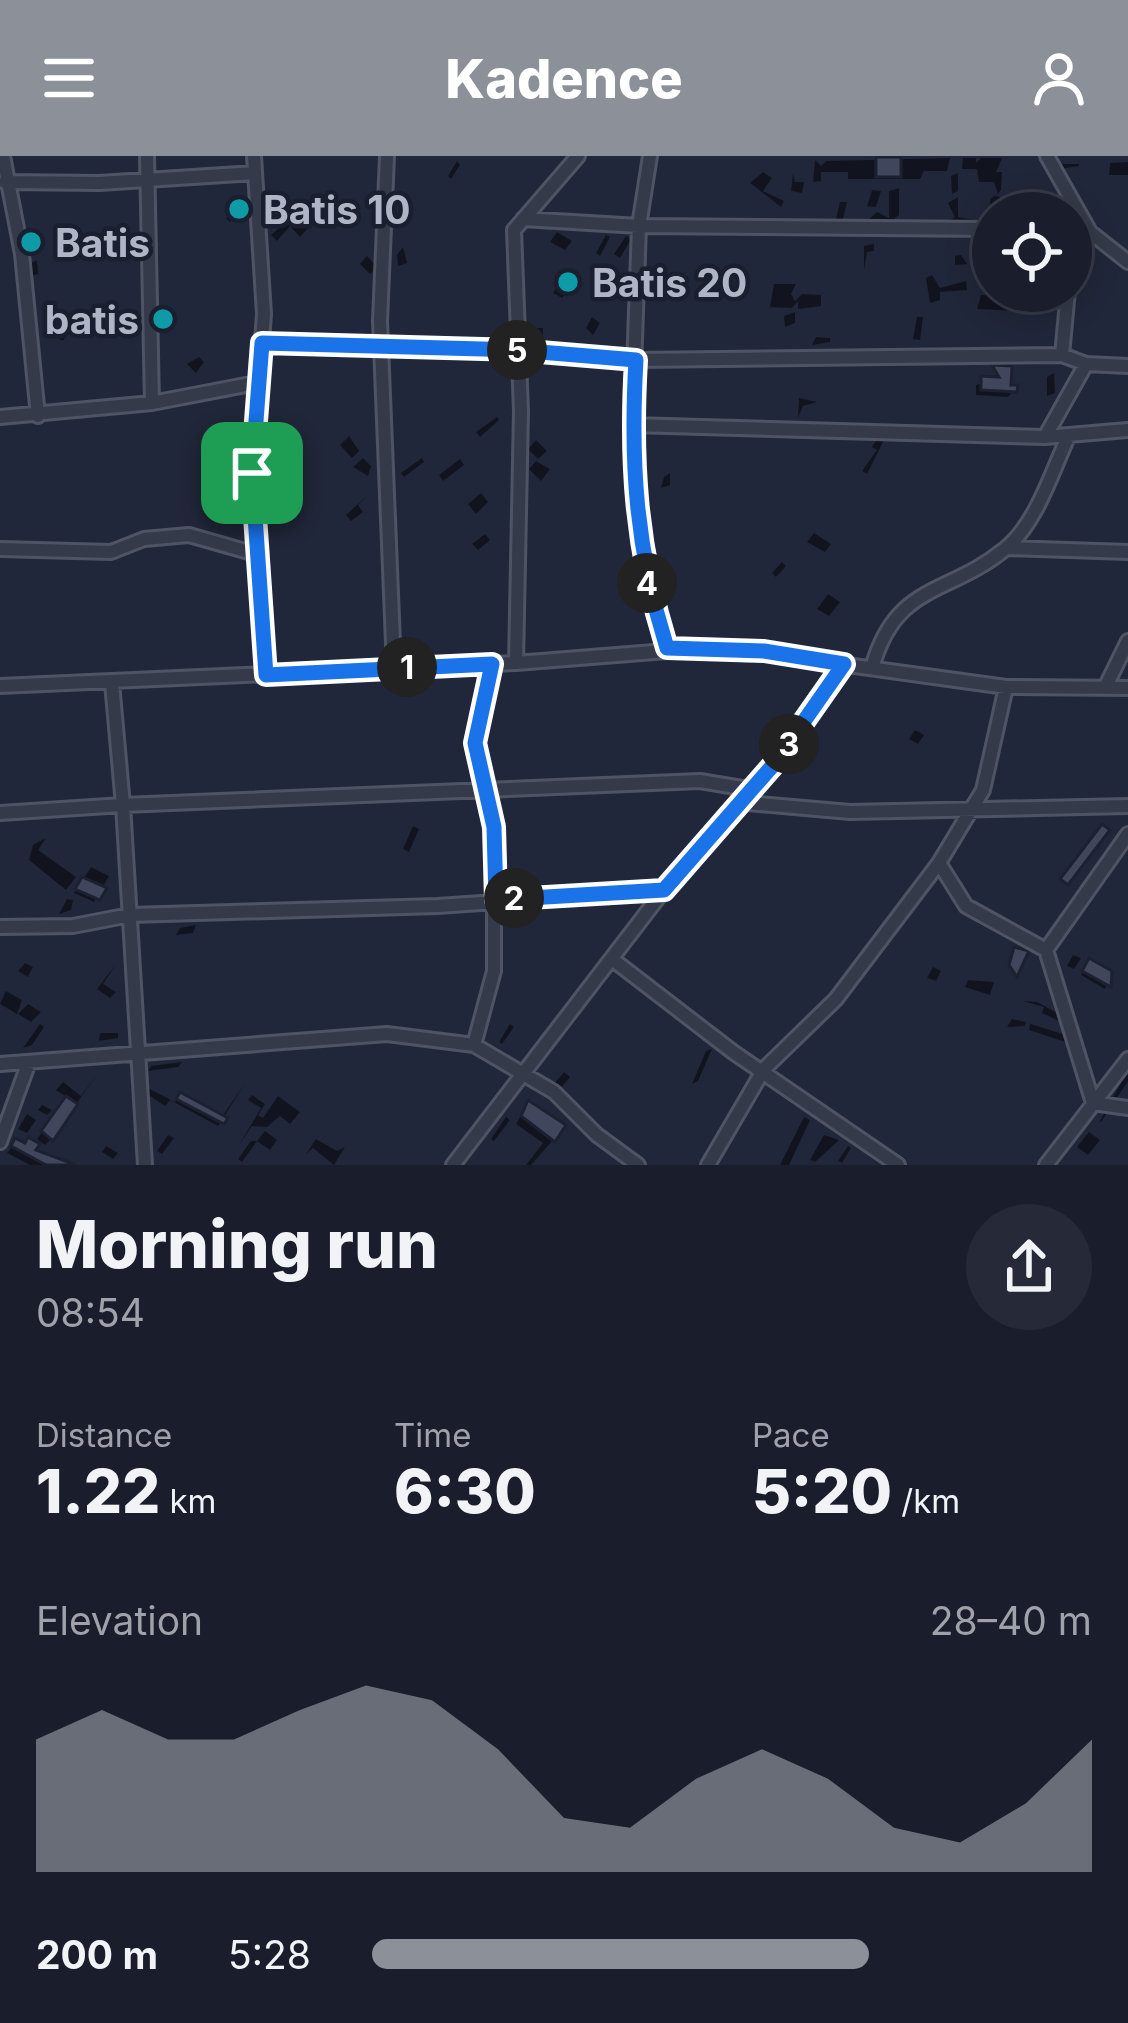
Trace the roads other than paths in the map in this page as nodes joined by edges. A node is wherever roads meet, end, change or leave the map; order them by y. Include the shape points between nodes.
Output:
1 (3, 156) edge
2 (148, 156) edge
3 (254, 156) edge
4 (387, 156) edge
5 (578, 156) edge
6 (650, 156) edge
7 (1047, 156) edge
8 (255, 173) junction
9 (4, 182) junction
10 (149, 182) junction
11 (1067, 192) edge
12 (523, 219) junction
13 (640, 226) junction
14 (972, 229) edge
15 (1092, 234) edge
16 (1128, 262) edge
17 (1067, 312) edge
18 (262, 343) junction
19 (383, 346) junction
20 (516, 350) junction
21 (1062, 355) junction
22 (636, 360) junction
23 (1086, 364) junction
24 (1128, 366) edge
25 (256, 383) junction
26 (152, 403) junction
27 (38, 416) junction
28 (0, 417) edge
29 (632, 425) junction
30 (1128, 430) edge
31 (1069, 435) junction
32 (1045, 437) junction
33 (1006, 548) junction
34 (0, 549) edge
35 (1128, 552) edge
36 (256, 554) junction
37 (1128, 641) edge
38 (667, 648) junction
39 (516, 663) junction
40 (492, 664) junction
41 (844, 664) junction
42 (394, 668) junction
43 (872, 668) junction
44 (266, 675) junction
45 (112, 683) junction
46 (0, 686) edge
47 (1006, 687) junction
48 (1105, 688) junction
49 (1128, 688) edge
50 (748, 789) junction
51 (489, 790) junction
52 (737, 802) junction
53 (123, 806) junction
54 (1128, 806) edge
55 (970, 811) junction
56 (0, 813) edge
57 (1128, 834) edge
58 (939, 863) junction
59 (664, 890) junction
60 (496, 900) junction
61 (130, 915) junction
62 (0, 927) edge
63 (1046, 950) junction
64 (612, 959) junction
65 (474, 1046) junction
66 (137, 1053) junction
67 (1128, 1059) edge
68 (29, 1062) junction
69 (0, 1064) edge
70 (764, 1069) junction
71 (521, 1074) junction
72 (1093, 1103) junction
73 (1128, 1108) edge
74 (0, 1142) edge
75 (145, 1165) edge
76 (453, 1165) edge
77 (638, 1165) edge
78 (708, 1165) edge
79 (898, 1165) edge
80 (1046, 1165) edge

1 - 9 street
2 - 10 street
3 - 8 street
4 - 19 street
5 - 12 street
6 - 13 street
7 - 11 street
8 - 10 street
8 - 18 street
9 - 10 street
9 - 27 street via 22,254
10 - 26 street
12 - 13 street
12 - 20 street via 514,230
13 - 14 street
13 - 22 street
15 - 16 street
17 - 21 street
18 - 19 street
18 - 25 street
19 - 20 street
19 - 42 street
20 - 22 street
20 - 39 street
21 - 22 street
21 - 23 street
22 - 29 street
23 - 24 street
23 - 32 street
25 - 26 street
25 - 36 street
26 - 27 street
27 - 28 street
29 - 32 street
29 - 38 street via 642,569
30 - 31 street
31 - 32 street
31 - 33 street
33 - 35 street
33 - 43 street via 920,593 880,638
34 - 36 street via 111,552 189,535
36 - 44 street
37 - 48 street
38 - 39 street
38 - 41 street
39 - 40 street
40 - 42 street
40 - 51 street via 475,743
41 - 43 street
41 - 50 street
42 - 44 street
43 - 47 street
44 - 45 street
45 - 46 street
45 - 53 street
47 - 48 street
47 - 55 street via 996,752
48 - 49 street
50 - 51 street via 700,781
50 - 52 street
51 - 53 street
51 - 60 street
52 - 55 street
52 - 59 street
53 - 56 street
53 - 61 street
54 - 55 street
55 - 58 street
57 - 63 street
58 - 63 street via 966,906
58 - 70 street via 836,999
59 - 60 street
59 - 64 street
60 - 61 street
60 - 65 street via 494,971
61 - 62 street
61 - 66 street
63 - 72 street
64 - 70 street
64 - 71 street
65 - 66 street via 387,1034
65 - 71 street
66 - 68 street
66 - 75 street
67 - 72 street
68 - 69 street
68 - 74 street
70 - 78 street
70 - 79 street
71 - 76 street
71 - 77 street via 554,1091
72 - 73 street
72 - 80 street

